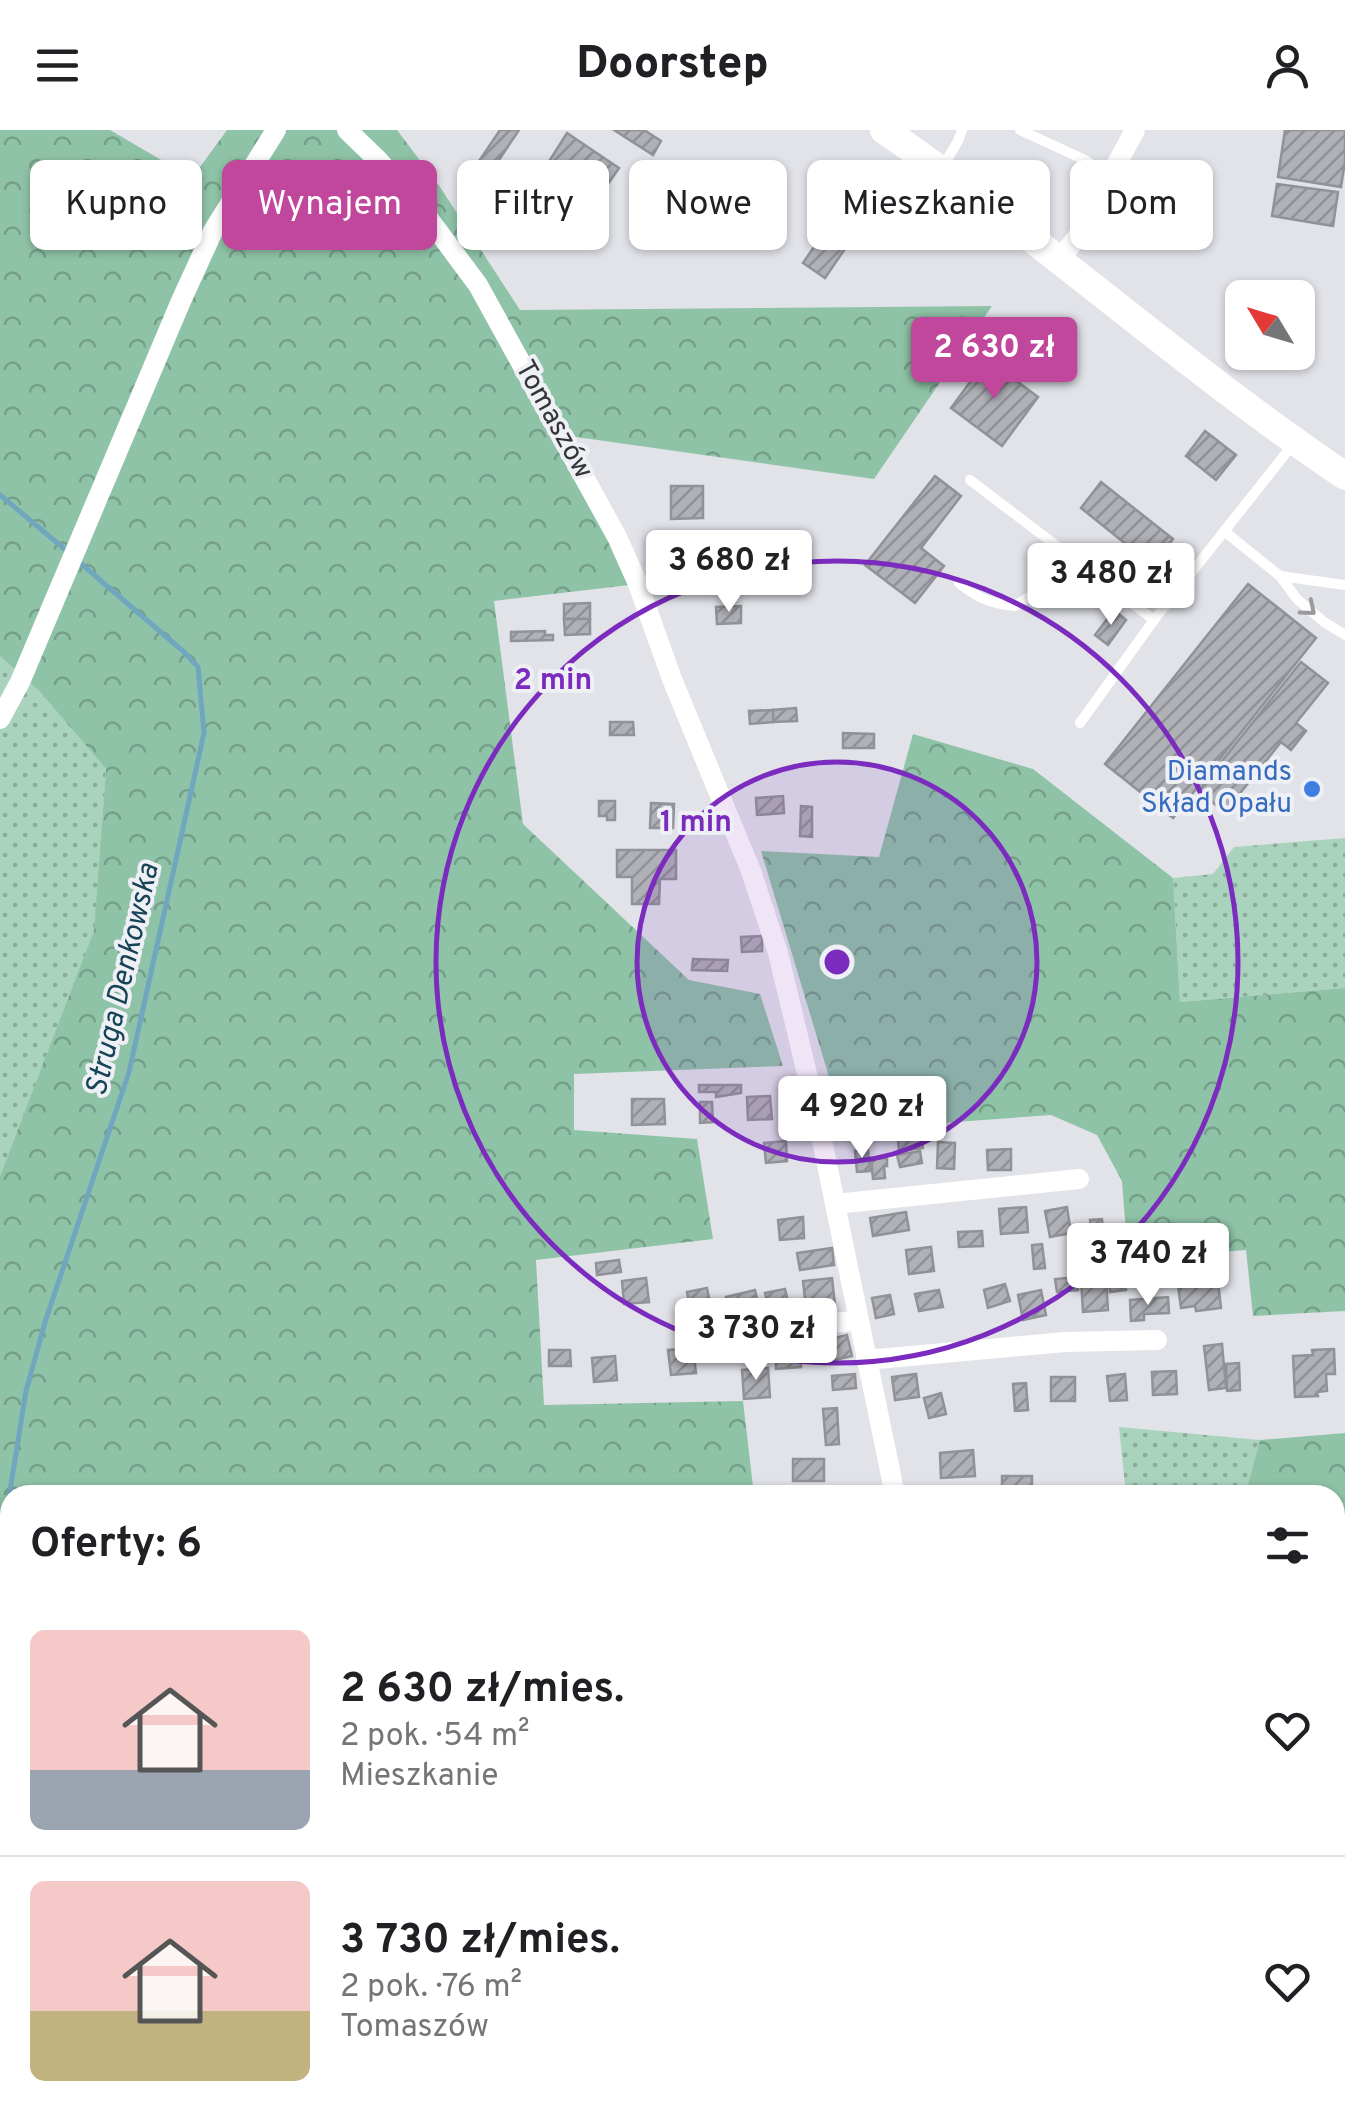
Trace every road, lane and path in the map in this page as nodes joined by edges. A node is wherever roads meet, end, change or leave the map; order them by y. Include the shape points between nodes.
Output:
1 (276, 130) edge
2 (348, 130) edge
3 (884, 130) edge
4 (962, 130) edge
5 (1020, 130) edge
6 (1135, 130) edge
7 (929, 160) edge
8 (947, 160) edge
9 (1085, 160) edge
10 (1118, 160) edge
11 (1070, 246) edge
12 (1048, 250) edge
13 (1060, 259) junction
14 (1294, 442) junction
15 (1345, 476) edge
16 (970, 480) dead end
17 (1224, 532) junction
18 (1072, 558) junction
19 (1280, 576) junction
20 (960, 583) dead end
21 (1345, 585) edge
22 (1154, 620) junction
23 (1345, 635) edge
24 (0, 720) edge
25 (1080, 723) dead end
26 (1079, 1179) dead end
27 (835, 1204) junction
28 (859, 1321) junction
29 (686, 1331) dead end
30 (1157, 1340) dead end
31 (866, 1360) junction
32 (893, 1485) edge

1 - 24 street via 213,231 180,301
2 - 27 street, Tomaszów via 414,199 478,285 617,537 778,952
3 - 7 main road
4 - 8 lane
5 - 9 lane
6 - 10 street
11 - 13 street
12 - 13 main road
13 - 14 main road
14 - 15 main road
14 - 17 lane
16 - 18 lane
17 - 19 lane
17 - 22 lane
18 - 20 lane via 1015,606 994,604
18 - 22 lane
19 - 21 lane
19 -> 23 lane
22 - 25 lane
26 - 27 street
27 - 28 street, Tomaszów
28 - 29 street
28 - 31 street, Tomaszów
30 - 31 street
31 - 32 street, Tomaszów

